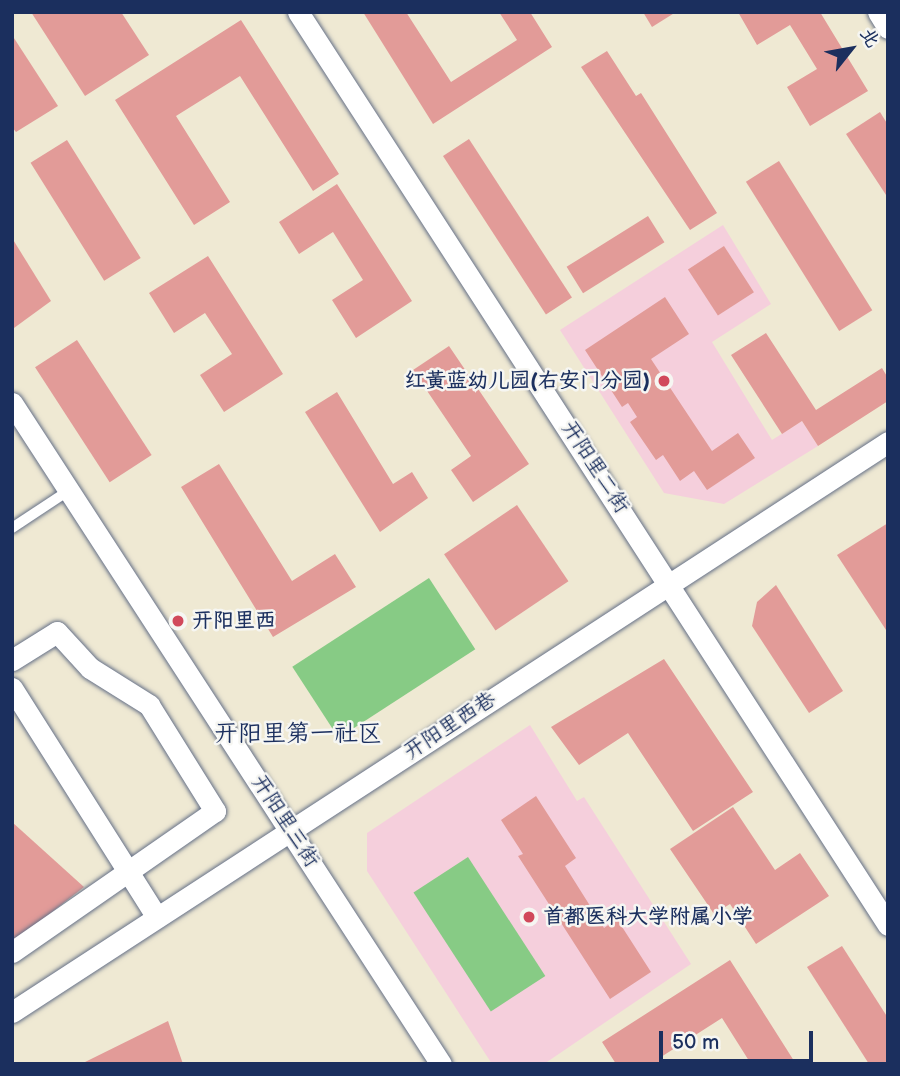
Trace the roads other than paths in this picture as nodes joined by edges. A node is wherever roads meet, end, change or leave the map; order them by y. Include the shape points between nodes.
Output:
1 (298, 12) edge
2 (878, 12) edge
3 (888, 28) edge
4 (12, 403) edge
5 (888, 442) edge
6 (71, 489) junction
7 (12, 528) edge
8 (669, 581) junction
9 (12, 660) edge
10 (12, 688) edge
11 (290, 830) junction
12 (129, 875) junction
13 (157, 917) junction
14 (888, 925) edge
15 (12, 952) edge
16 (12, 1012) edge
17 (442, 1064) edge

1 - 8 street, 开阳里二街
2 - 3 street
4 - 6 street, 开阳里三街
5 - 8 street, 开阳里西巷
6 - 7 lane
6 - 11 street, 开阳里三街
8 - 11 street, 开阳里西巷
8 - 14 street, 开阳里二街
9 - 12 street via 57,632 90,668 149,705 215,811
10 - 12 street
11 - 13 street, 开阳里西巷
11 - 17 street, 开阳里三街
12 - 13 street
12 - 15 street
13 - 16 street, 开阳里西巷

